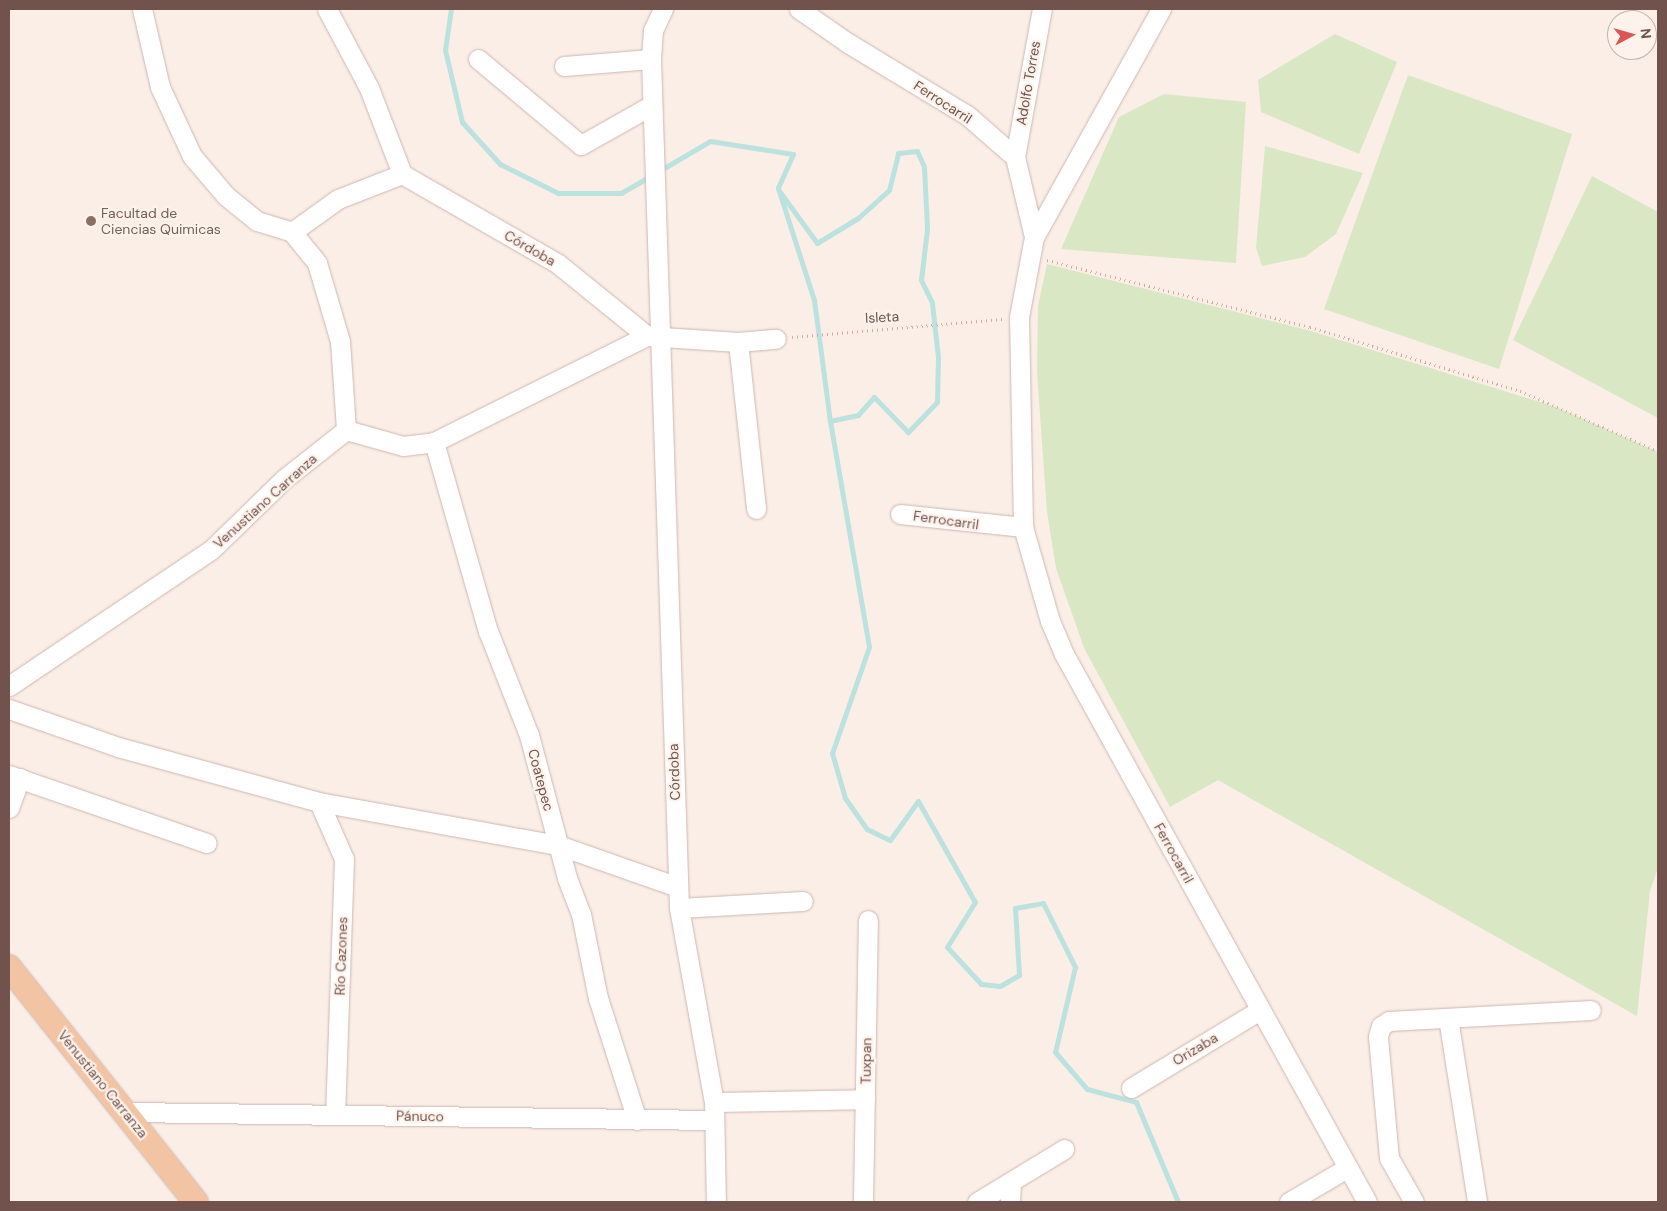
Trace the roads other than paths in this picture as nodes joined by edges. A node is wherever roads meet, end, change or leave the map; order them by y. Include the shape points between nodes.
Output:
1 (142, 9) edge
2 (327, 9) edge
3 (663, 9) edge
4 (798, 9) edge
5 (1042, 9) edge
6 (1161, 9) edge
7 (478, 59) dead end
8 (651, 59) junction
9 (564, 66) dead end
10 (652, 105) junction
11 (1015, 157) junction
12 (402, 174) junction
13 (292, 232) junction
14 (1034, 237) junction
15 (653, 337) junction
16 (776, 339) road end
17 (738, 342) junction
18 (346, 430) junction
19 (434, 442) junction
20 (756, 509) dead end
21 (900, 514) dead end
22 (1023, 527) junction
23 (9, 686) edge
24 (9, 710) edge
25 (15, 776) edge
26 (319, 802) junction
27 (9, 808) edge
28 (207, 843) dead end
29 (558, 844) junction
30 (678, 887) junction
31 (803, 901) dead end
32 (678, 908) junction
33 (868, 920) dead end
34 (9, 967) edge
35 (1260, 1010) junction
36 (1590, 1010) dead end
37 (1448, 1018) junction
38 (1131, 1088) dead end
39 (865, 1099) junction
40 (714, 1111) junction
41 (127, 1112) junction
42 (335, 1115) junction
43 (637, 1120) junction
44 (1064, 1149) dead end
45 (1347, 1168) junction
46 (1011, 1182) junction
47 (196, 1202) edge
48 (716, 1202) edge
49 (863, 1202) edge
50 (977, 1202) edge
51 (1010, 1202) edge
52 (1289, 1202) edge
53 (1367, 1202) edge
54 (1414, 1202) edge
55 (1477, 1202) edge

1 - 13 street via 160,87 192,156 226,196 257,221
2 - 12 street via 369,88
3 - 8 street via 653,30
4 - 11 street, Ferrocarril via 967,115
5 - 11 street, Adolfo Torres
6 - 14 street, Ferrocarril
7 - 10 street via 581,145
8 - 9 street
8 - 10 street
10 - 15 street, Córdoba
11 - 14 street, Ferrocarril
12 - 13 street via 338,199
12 - 15 street, Córdoba via 556,263
13 - 18 street via 317,263 340,341
14 - 22 street, Ferrocarril via 1019,317
15 - 17 street
15 - 19 street
15 - 30 street, Córdoba
16 - 17 street
17 - 20 street
18 - 19 street via 403,446
18 - 23 street, Venustiano Carranza via 284,479 211,550
19 - 29 street, Coatepec via 488,630 529,735
21 - 22 street, Ferrocarril
22 - 35 street, Ferrocarril via 1050,621 1064,654
24 - 26 street via 118,747
25 - 27 street
25 - 28 street
26 - 29 street
26 - 42 street, Río Cazones via 344,859
29 - 30 street
29 - 43 street, Coatepec via 581,914 598,998
30 - 32 street, Córdoba
31 - 32 street
32 - 40 street, Córdoba
33 - 39 street, Tuxpan
34 - 41 main road, Venustiano Carranza
35 - 38 street, Orizaba
35 - 45 street, Ferrocarril
36 - 37 street
37 - 54 street via 1390,1021 1381,1026 1378,1036 1388,1158
37 - 55 street
39 - 40 street, Pánuco
39 - 49 street, Tuxpan
40 - 43 street, Pánuco
40 - 48 street, Córdoba
41 - 42 street, Pánuco
41 - 47 main road, Venustiano Carranza
42 - 43 street, Pánuco
44 - 46 street
45 - 52 street
45 - 53 street, Ferrocarril
46 - 50 street
46 - 51 street

